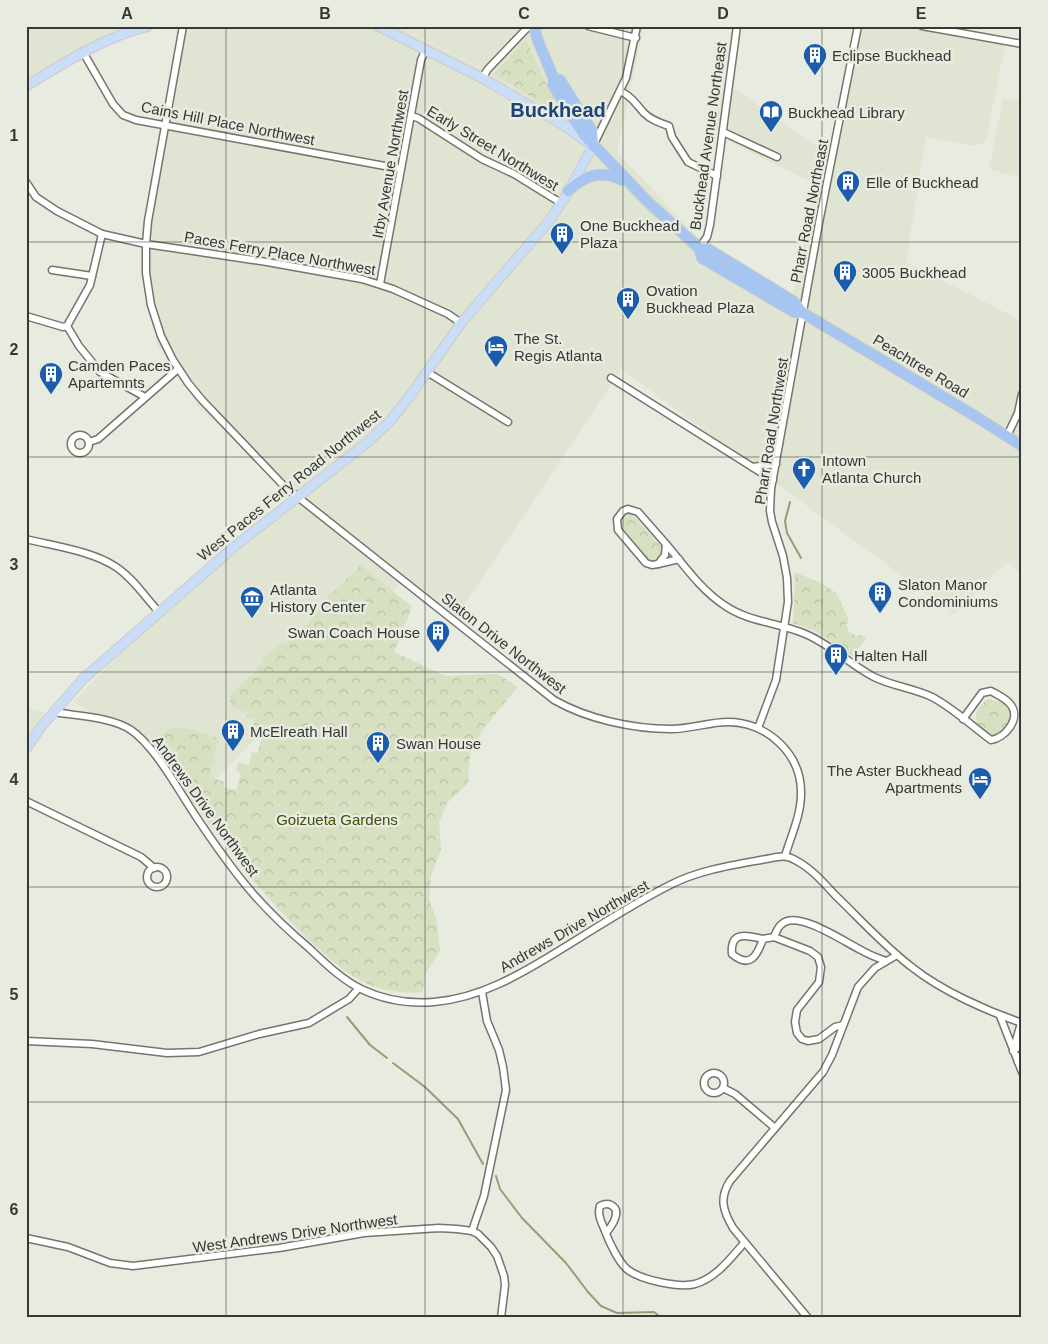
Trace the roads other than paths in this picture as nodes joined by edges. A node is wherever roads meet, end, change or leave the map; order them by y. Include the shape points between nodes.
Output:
1 (149, 26) edge
2 (183, 26) edge
3 (378, 26) edge
4 (529, 26) edge
5 (534, 26) edge
6 (588, 26) edge
7 (638, 26) edge
8 (737, 26) edge
9 (858, 26) edge
10 (922, 26) edge
11 (636, 38) junction
12 (1022, 44) edge
13 (426, 49) junction
14 (83, 52) junction
15 (482, 78) junction
16 (26, 86) edge
17 (620, 91) junction
18 (411, 116) junction
19 (166, 125) junction
20 (723, 132) junction
21 (593, 146) junction
22 (777, 157) dead end
23 (401, 169) junction
24 (717, 176) junction
25 (26, 182) edge
26 (629, 184) junction
27 (568, 191) junction
28 (561, 203) junction
29 (102, 234) junction
30 (146, 244) junction
31 (699, 248) junction
32 (52, 270) dead end
33 (92, 276) junction
34 (380, 284) junction
35 (803, 313) junction
36 (26, 316) edge
37 (461, 323) junction
38 (67, 326) junction
39 (178, 369) junction
40 (427, 372) junction
41 (610, 378) dead end
42 (1022, 394) edge
43 (145, 397) junction
44 (508, 422) dead end
45 (1007, 436) junction
46 (89, 442) dead end
47 (1022, 446) edge
48 (776, 464) junction
49 (752, 467) junction
50 (773, 480) junction
51 (298, 498) junction
52 (26, 539) edge
53 (666, 544) junction
54 (679, 560) junction
55 (658, 564) junction
56 (159, 612) junction
57 (785, 628) junction
58 (54, 712) junction
59 (963, 719) junction
60 (758, 728) junction
61 (26, 749) edge
62 (26, 801) edge
63 (786, 856) junction
64 (154, 868) dead end
65 (774, 937) junction
66 (763, 939) junction
67 (897, 955) junction
68 (886, 962) junction
69 (358, 988) junction
70 (482, 992) junction
71 (1000, 1016) junction
72 (1021, 1023) edge
73 (843, 1025) junction
74 (1022, 1036) edge
75 (26, 1041) edge
76 (1017, 1056) edge
77 (1022, 1072) edge
78 (723, 1088) dead end
79 (775, 1128) junction
80 (472, 1231) junction
81 (606, 1234) dead end
82 (26, 1238) edge
83 (744, 1243) junction
84 (501, 1318) edge
85 (808, 1318) edge

1 - 14 main road via 120,34
2 - 19 street, Slaton Drive Northwest
3 - 13 main road
4 - 15 street
5 - 21 highway via 554,79 560,80 592,131
6 - 11 street
7 - 11 street
8 - 20 street, Buckhead Avenue Northeast
9 - 35 street, Pharr Road Northeast
10 - 12 street
11 - 17 street
13 - 15 main road
13 - 18 street, Irby Avenue Northwest
14 - 16 main road
14 - 19 street, Cains Hill Place Northwest via 113,104 123,114 136,120
15 - 21 main road
17 - 21 street
17 - 24 street via 632,98 656,122 669,126 688,162
18 - 23 street, Irby Avenue Northwest
18 - 28 street, Early Street Northwest
19 - 23 street, Cains Hill Place Northwest
19 - 30 street, Slaton Drive Northwest
20 - 22 street
20 - 24 street, Buckhead Avenue Northeast
21 - 26 highway, Peachtree Road
21 - 27 main road, West Paces Ferry Road Northwest
23 - 34 street, Irby Avenue Northwest
24 - 31 street, Buckhead Avenue Northeast via 708,232
25 - 29 street, Paces Ferry Place Northwest via 36,196
26 - 27 highway via 611,175 599,174 581,181
26 - 31 highway, Peachtree Road
27 - 28 main road, West Paces Ferry Road Northwest
28 - 37 main road, West Paces Ferry Road Northwest via 536,238
29 - 30 street, Paces Ferry Place Northwest
29 - 33 street
30 - 34 street, Paces Ferry Place Northwest
30 - 39 street, Slaton Drive Northwest via 151,305 161,336
31 - 35 highway, Peachtree Road via 702,258 719,269 794,312
32 - 33 street
33 - 38 street
34 - 37 street, Paces Ferry Place Northwest
35 - 45 highway, Peachtree Road
35 - 48 street, Pharr Road Northwest
36 - 38 street
37 - 40 main road, West Paces Ferry Road Northwest
38 - 43 street via 100,372
39 - 43 street
39 - 51 street, Slaton Drive Northwest via 202,400
40 - 44 street
40 - 51 main road, West Paces Ferry Road Northwest via 406,403 380,431
41 - 49 street
42 - 45 street via 1016,419
43 - 46 street via 98,439
45 - 47 highway, Peachtree Road
48 - 49 street
48 - 50 street, Pharr Road Northwest
49 - 50 street
50 - 57 street, Pharr Road Northwest via 770,511 783,556 788,590
51 - 56 main road, West Paces Ferry Road Northwest via 235,546
51 - 60 street, Slaton Drive Northwest via 567,707 596,717 657,728 729,722
52 - 56 street via 106,561 127,576
53 - 54 street
53 - 55 street via 665,555
53 - 55 street via 638,512 628,510 619,515 616,522 618,530 646,562
54 - 55 street
54 - 57 street via 725,606 749,618
56 - 58 main road, West Paces Ferry Road Northwest via 83,679
57 - 59 street via 818,640 875,678 932,698
57 - 60 street, Pharr Road Northwest via 776,680
58 - 61 main road, West Paces Ferry Road Northwest
58 - 69 street, Andrews Drive Northwest via 118,723 140,736 254,895 326,965
59 - 59 street via 991,740 1008,731 1015,711 1010,702 991,691 982,693
60 - 63 street, Slaton Drive Northwest via 785,748 800,779 800,807
62 - 64 street via 141,857
63 - 67 street via 813,872
63 - 70 street, Andrews Drive Northwest via 716,868 673,883 525,971
65 - 66 street
65 - 68 street via 781,924 787,921 805,922
65 - 73 street via 810,951 822,967 819,982 797,1010 794,1022 802,1040 814,1040
66 - 66 street via 753,958 746,962 732,954 731,946 741,936
67 - 68 street
67 - 71 street via 939,985
68 - 73 street via 862,980
69 - 70 street, Andrews Drive Northwest via 387,999 417,1003
69 - 75 street via 349,999 309,1023 199,1052 167,1053 92,1044
70 - 80 street via 499,1050 506,1090 484,1196
71 - 72 street
71 - 76 street
72 - 76 street
73 - 79 street via 823,1072
74 - 76 street
76 - 77 street
78 - 79 street via 735,1094
79 - 83 street via 730,1181 724,1193 725,1215
80 - 82 street, West Andrews Drive Northwest via 439,1228 364,1233 279,1248 133,1266 110,1263 52,1242
80 - 84 street via 491,1247 501,1266 505,1294
81 - 83 street via 629,1271 678,1286 696,1284 712,1276
83 - 85 street

